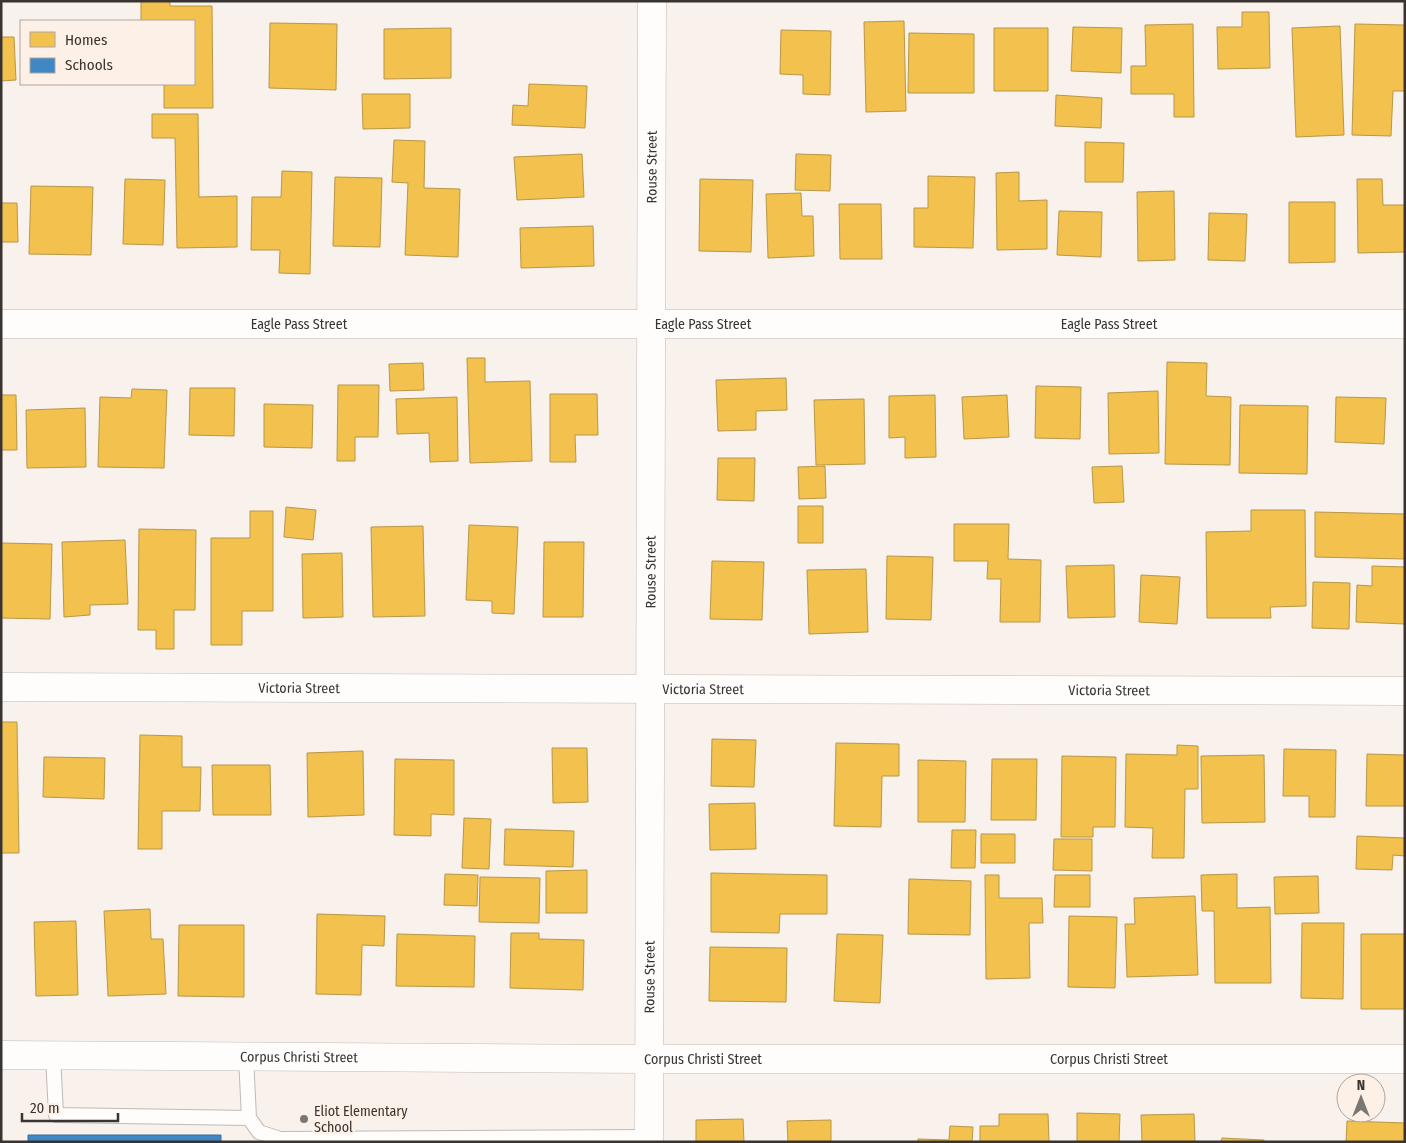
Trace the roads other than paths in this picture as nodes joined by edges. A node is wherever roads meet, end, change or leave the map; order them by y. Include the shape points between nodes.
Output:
1 (652, 1) edge
2 (1, 324) edge
3 (651, 324) junction
4 (1405, 324) edge
5 (1, 687) edge
6 (650, 690) junction
7 (1405, 691) edge
8 (1, 1055) edge
9 (53, 1056) junction
10 (246, 1057) junction
11 (649, 1059) junction
12 (1405, 1059) edge
13 (249, 1118) junction
14 (649, 1139) edge
15 (559, 1140) edge

1 - 3 street, Rouse Street
2 - 3 street, Eagle Pass Street
3 - 4 street, Eagle Pass Street
3 - 6 street, Rouse Street
5 - 6 street, Victoria Street
6 - 7 street, Victoria Street
6 - 11 street, Rouse Street
8 - 9 street, Corpus Christi Street
9 - 10 street, Corpus Christi Street
9 - 13 lane via 56,1115
10 - 11 street, Corpus Christi Street
10 - 13 lane
11 - 12 street, Corpus Christi Street
11 - 14 street, Rouse Street
13 - 15 lane via 259,1132 280,1139
14 - 15 lane

